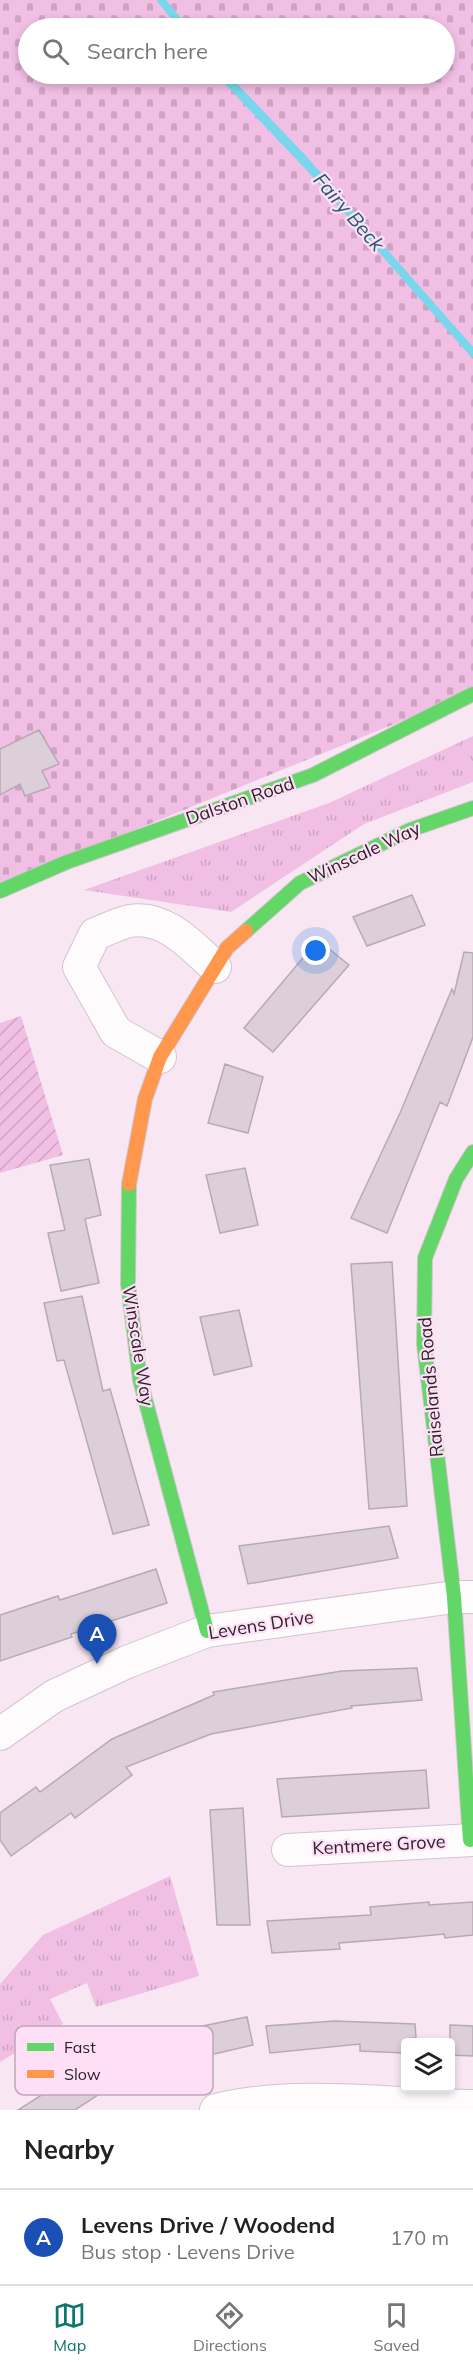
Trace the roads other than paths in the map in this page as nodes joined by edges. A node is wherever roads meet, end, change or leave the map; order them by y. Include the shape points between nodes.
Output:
1 (473, 694) edge
2 (473, 808) edge
3 (0, 891) edge
4 (214, 967) junction
5 (160, 1057) junction
6 (473, 1152) edge
7 (464, 1597) edge
8 (207, 1631) junction
9 (0, 1734) edge
10 (471, 1840) edge
11 (288, 1850) dead end
12 (473, 2106) edge
13 (430, 2108) edge
14 (216, 2110) edge

1 - 3 street, Dalston Road via 313,775 67,862
2 - 4 street, Winscale Way via 410,830 300,883 227,948
4 - 5 street, Winscale Way
4 - 5 street via 186,940 155,922 130,921 94,934 79,967 116,1032
5 - 8 street, Winscale Way via 146,1100 129,1187 128,1284 140,1380
6 - 7 street, Raiselands Road via 456,1179 425,1258 424,1344
7 - 8 street, Levens Drive
7 - 10 street, Kentmere Grove
8 - 9 street, Levens Drive via 54,1696
10 - 11 street, Kentmere Grove
12 - 13 street
13 - 14 street via 286,2099

